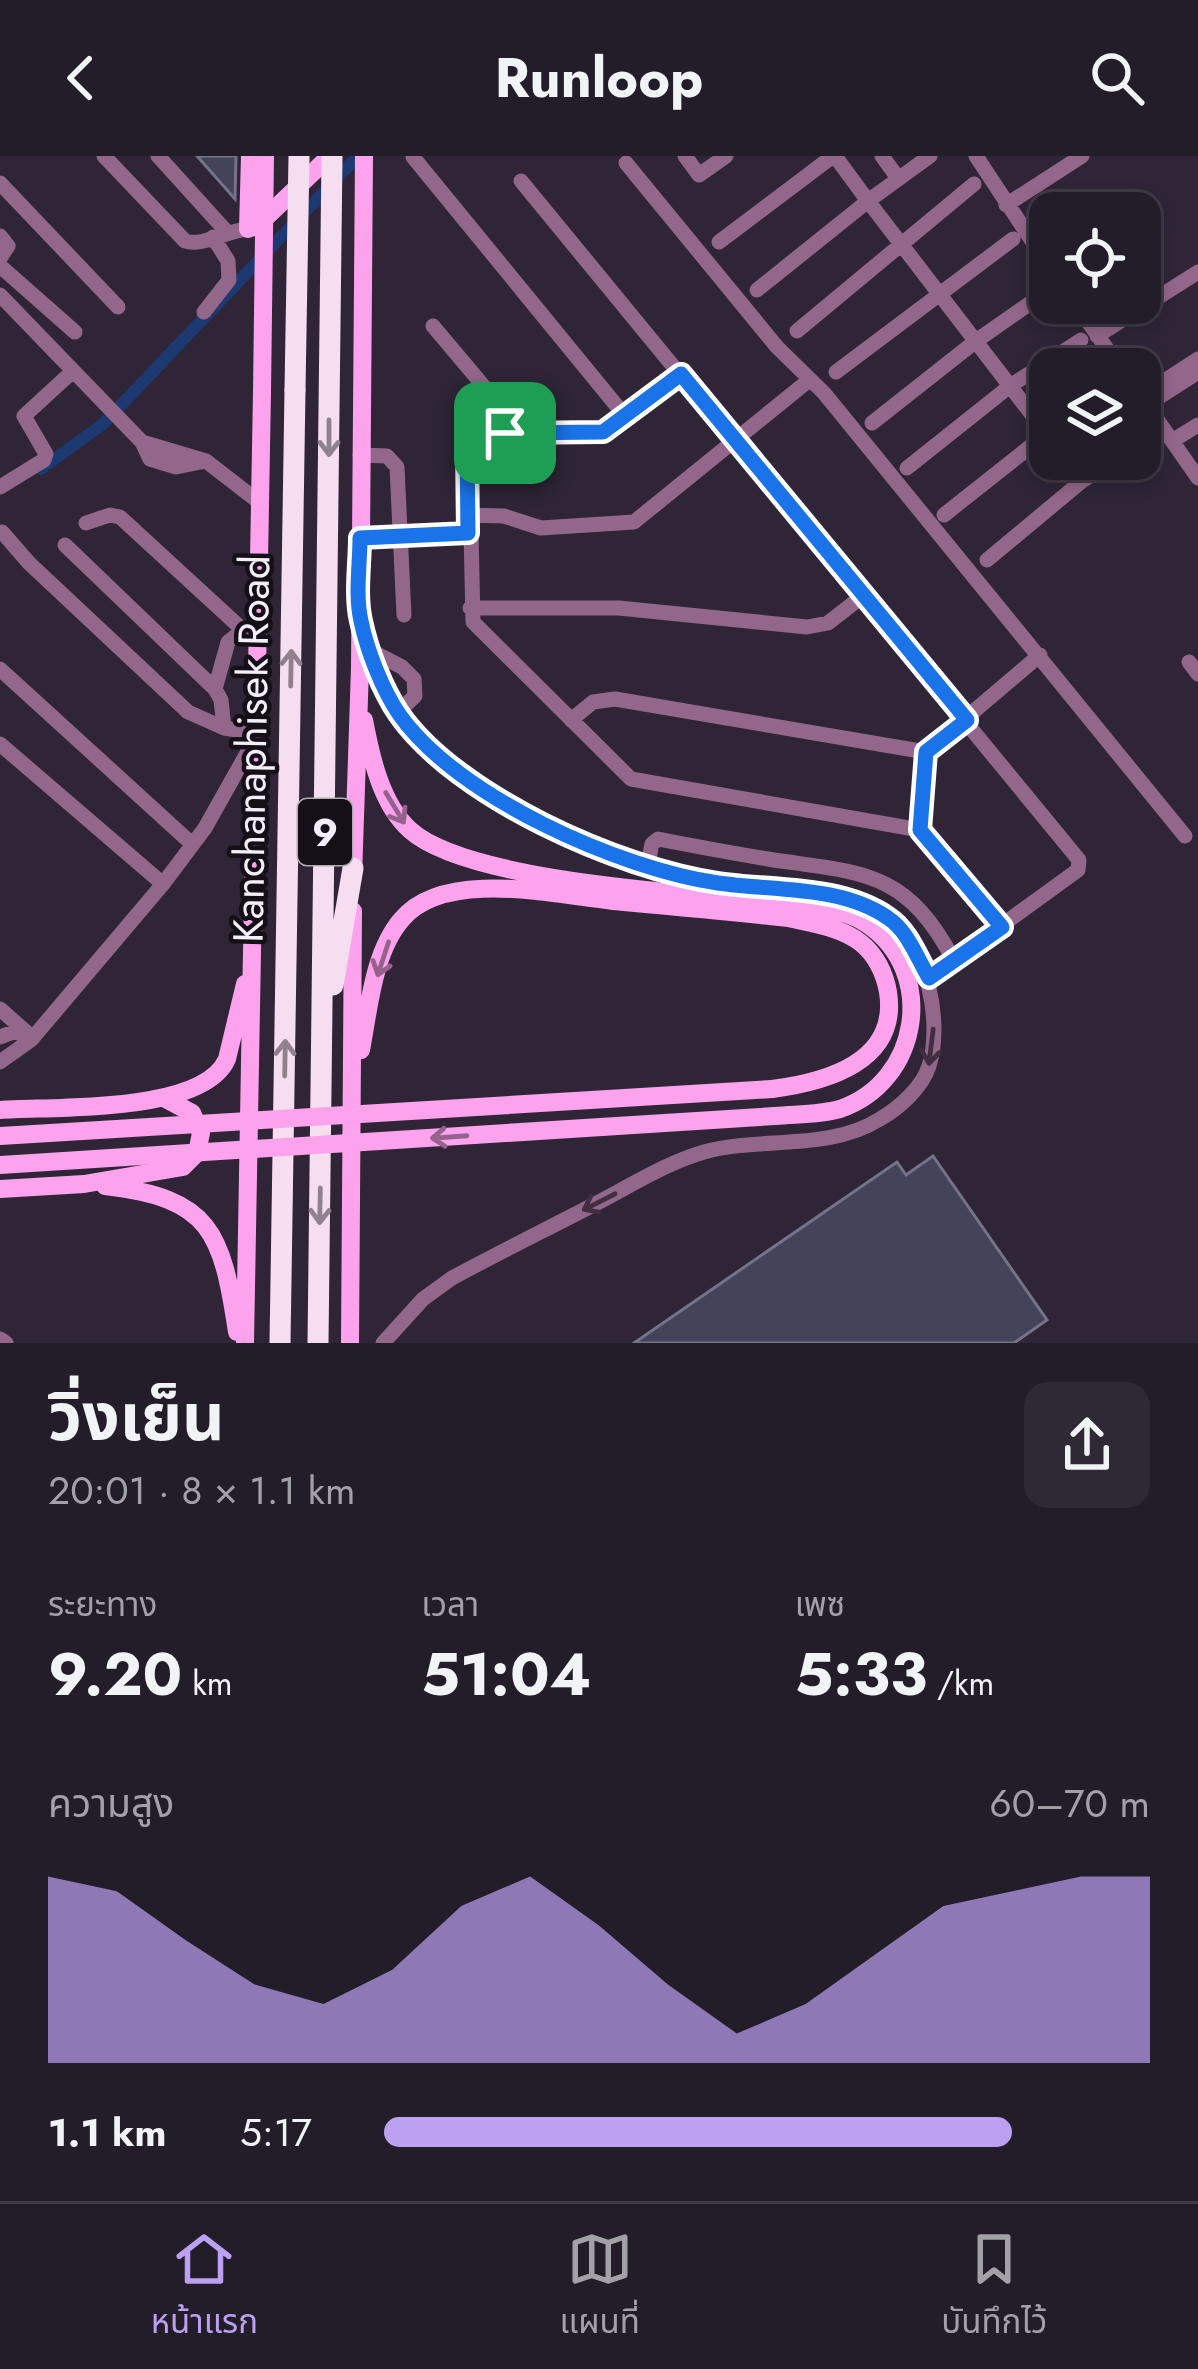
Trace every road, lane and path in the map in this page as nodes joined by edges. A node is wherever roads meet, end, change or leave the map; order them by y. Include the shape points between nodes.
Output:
1 (104, 156) edge
2 (158, 156) edge
3 (250, 156) edge
4 (265, 156) edge
5 (298, 156) edge
6 (331, 156) edge
7 (364, 156) edge
8 (685, 156) edge
9 (726, 156) edge
10 (834, 156) edge
11 (882, 156) edge
12 (930, 156) edge
13 (976, 156) edge
14 (1082, 156) edge
15 (412, 158) edge
16 (626, 163) dead end
17 (898, 178) junction
18 (521, 181) dead end
19 (0, 183) edge
20 (974, 184) dead end
21 (868, 201) junction
22 (1006, 205) junction
23 (248, 230) junction
24 (220, 234) junction
25 (0, 236) edge
26 (1029, 238) edge
27 (1013, 239) dead end
28 (719, 242) dead end
29 (902, 245) junction
30 (0, 262) edge
31 (1198, 272) edge
32 (757, 290) dead end
33 (939, 293) junction
34 (0, 296) edge
35 (1029, 303) edge
36 (118, 307) dead end
37 (204, 312) dead end
38 (1083, 324) edge
39 (434, 326) dead end
40 (797, 331) dead end
41 (75, 332) dead end
42 (1089, 338) junction
43 (976, 341) junction
44 (1099, 348) edge
45 (1198, 359) edge
46 (73, 371) junction
47 (836, 372) dead end
48 (1198, 372) edge
49 (681, 374) junction
50 (808, 381) junction
51 (1161, 385) edge
52 (1010, 386) junction
53 (1161, 390) edge
54 (1029, 409) edge
55 (625, 416) junction
56 (872, 423) dead end
57 (1198, 425) edge
58 (1161, 426) edge
59 (505, 433) junction
60 (735, 441) junction
61 (1172, 441) junction
62 (1029, 449) edge
63 (360, 455) junction
64 (907, 468) dead end
65 (1198, 478) edge
66 (1082, 481) edge
67 (0, 487) edge
68 (259, 502) junction
69 (468, 515) junction
70 (944, 515) dead end
71 (86, 523) dead end
72 (2, 532) edge
73 (468, 533) junction
74 (402, 536) junction
75 (360, 538) junction
76 (65, 545) dead end
77 (987, 560) dead end
78 (864, 595) junction
79 (470, 608) junction
80 (404, 615) dead end
81 (360, 619) junction
82 (249, 631) junction
83 (373, 652) junction
84 (1040, 655) junction
85 (0, 669) edge
86 (214, 689) junction
87 (359, 698) junction
88 (398, 712) junction
89 (571, 720) junction
90 (967, 720) junction
91 (224, 728) junction
92 (255, 736) junction
93 (0, 744) edge
94 (926, 752) junction
95 (920, 830) junction
96 (1185, 836) dead end
97 (192, 844) junction
98 (353, 868) junction
99 (647, 868) junction
100 (163, 884) junction
101 (1002, 927) junction
102 (254, 951) junction
103 (953, 959) junction
104 (929, 978) junction
105 (0, 1009) edge
106 (322, 1030) junction
107 (0, 1036) edge
108 (32, 1039) junction
109 (0, 1062) edge
110 (164, 1098) junction
111 (352, 1098) junction
112 (0, 1110) edge
113 (0, 1136) edge
114 (0, 1166) edge
115 (84, 1184) junction
116 (0, 1190) edge
117 (242, 1343) edge
118 (280, 1343) edge
119 (318, 1343) edge
120 (350, 1343) edge
121 (383, 1343) edge

1 - 24 street via 184,242
2 - 24 street
3 - 23 main road
4 - 68 main road, bridge
118 -> 5 highway, Kanchanaphisek Road / 9, bridge
6 - 23 main road
6 -> 106 highway, Kanchanaphisek Road / 9
7 - 63 main road
8 - 9 street via 699,175
10 - 21 street
10 - 28 street
11 - 17 street
12 - 17 street
13 - 22 street
14 - 22 street
15 - 55 street
16 - 50 street
17 - 21 street
18 - 49 street
19 - 36 street
20 - 29 street
21 - 29 street
21 - 32 street
22 - 26 street
23 - 24 street
24 - 37 street via 230,280
25 - 30 street via 8,246
27 - 33 street
29 - 33 street
29 - 40 street
30 - 41 street
31 - 42 street
33 - 43 street
33 - 47 street
34 - 46 street
35 - 43 street
38 - 42 street
39 - 59 street via 497,402
42 - 44 street
42 - 52 street
43 - 52 street
43 - 56 street
45 - 51 street
46 - 67 street via 24,416 44,460
46 - 68 street via 151,459 164,466 206,461
48 - 53 street
49 - 55 street
49 - 60 street
50 - 60 street
50 - 84 street
52 - 54 street
52 - 64 street
55 - 59 street via 603,432
57 - 61 street
58 - 61 street
59 - 69 street via 469,440
60 - 69 street via 623,525 542,528
60 - 78 street
61 - 65 street
62 - 70 street
63 - 74 street via 387,456 398,467
63 - 75 main road
66 - 77 street
68 - 82 main road
69 - 73 street
71 - 82 street via 120,518
72 - 91 street via 188,712
73 - 74 street
73 - 79 street
74 - 75 street
74 - 80 street
75 - 81 main road
76 - 86 street
78 - 79 street via 828,623 807,627 619,608
78 - 90 street
79 - 89 street via 477,628
81 - 83 street
81 - 87 main road
82 - 86 street via 228,641
82 - 92 main road
83 - 88 street
83 - 88 street via 414,680 415,696
84 - 90 street
84 - 96 street
85 - 97 street
86 - 91 street
87 - 98 main road
87 -> 114 main road, bridge via 389,802 410,831 445,852 519,872 806,905 864,922 893,948 909,981 914,1013 894,1068 843,1108
88 - 99 street via 427,745 528,816
89 - 94 street via 593,702 615,699
89 - 95 street via 636,781
90 - 94 street
90 - 101 street via 1080,862
91 - 92 street
92 - 97 street
92 - 102 main road
93 - 100 street
94 - 95 street
95 - 101 street
97 - 100 street
98 - 106 highway
98 - 111 main road
99 - 103 street via 658,839 864,872 920,910
99 - 104 street via 857,904 903,932
100 - 108 street
101 - 103 street
102 - 110 main road via 222,1070
102 - 117 main road
103 - 104 street
104 -> 121 street via 929,1066 885,1116 835,1138 680,1160 452,1278
105 - 108 street
106 -> 119 highway, Kanchanaphisek Road / 9
107 - 108 street via 16,1031
108 - 109 street
110 - 112 main road
110 - 115 main road via 197,1120 200,1146 190,1162
113 -> 111 main road, bridge via 772,1088 832,1077 866,1058 890,1011 886,983 862,944 789,918 516,889 443,895 401,919 380,966
111 - 120 main road
115 - 116 main road
115 - 117 main road via 174,1199 198,1219 224,1261

